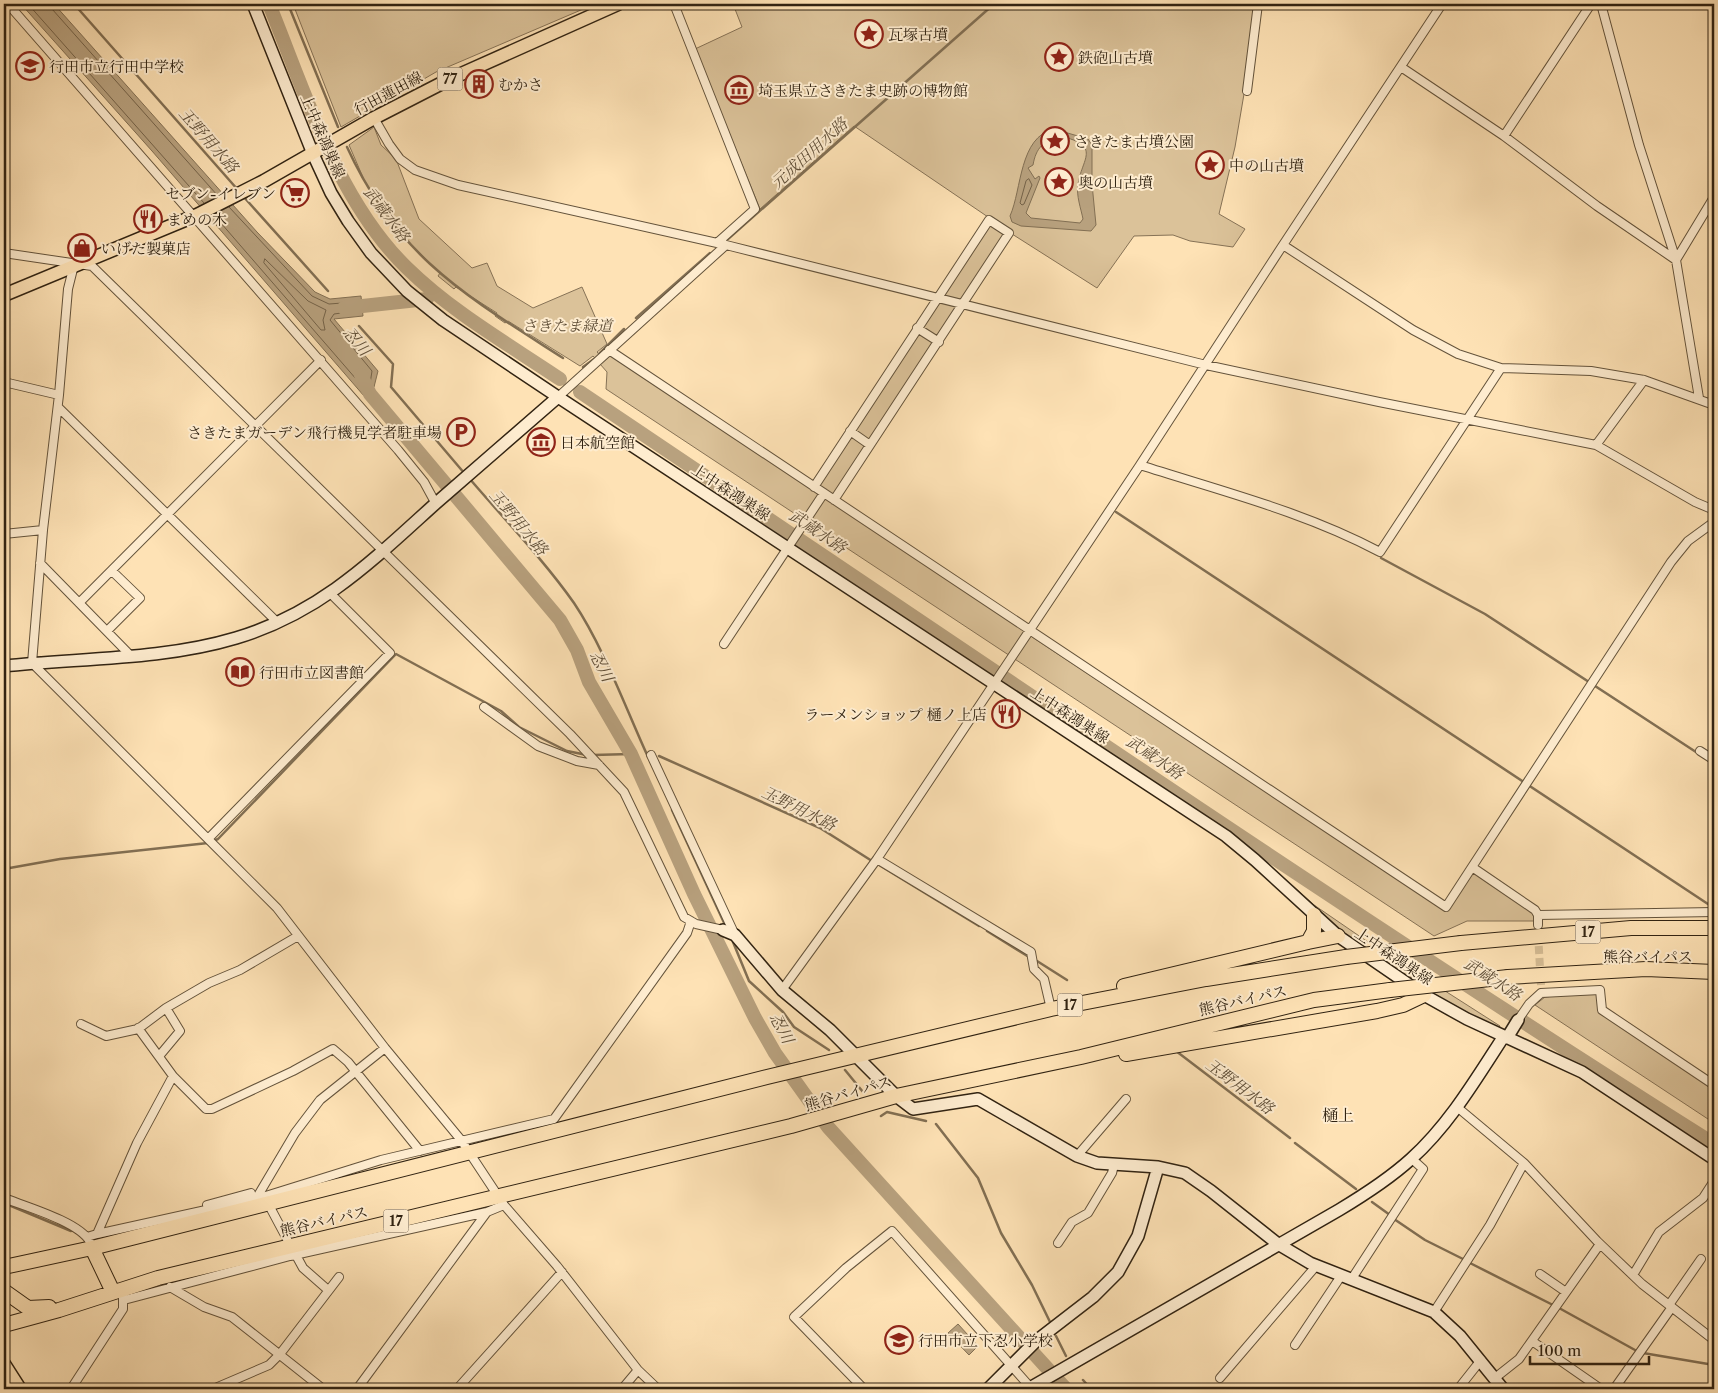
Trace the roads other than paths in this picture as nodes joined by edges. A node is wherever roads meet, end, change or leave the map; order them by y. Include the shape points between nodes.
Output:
1 (8, 4) edge
2 (253, 4) edge
3 (618, 4) edge
4 (674, 4) edge
5 (1258, 4) edge
6 (1442, 4) edge
7 (1591, 4) edge
8 (1601, 4) edge
9 (1401, 67) junction
10 (1247, 92) dead end
11 (374, 118) junction
12 (1504, 136) junction
13 (316, 152) junction
14 (1714, 197) edge
15 (195, 215) junction
16 (717, 243) junction
17 (1283, 245) junction
18 (726, 246) junction
19 (4, 252) edge
20 (1676, 260) junction
21 (74, 265) junction
22 (4, 295) edge
23 (937, 298) junction
24 (964, 304) junction
25 (917, 328) junction
26 (939, 342) junction
27 (609, 350) junction
28 (321, 360) junction
29 (1206, 364) junction
30 (1501, 368) junction
31 (1644, 380) junction
32 (4, 382) edge
33 (59, 394) junction
34 (561, 394) junction
35 (1699, 398) junction
36 (1714, 405) edge
37 (58, 407) junction
38 (1466, 419) junction
39 (254, 428) junction
40 (850, 431) junction
41 (1596, 444) junction
42 (870, 445) junction
43 (1140, 465) junction
44 (814, 487) junction
45 (824, 494) junction
46 (834, 500) junction
47 (438, 502) junction
48 (1714, 510) edge
49 (168, 514) junction
50 (1714, 522) edge
51 (44, 530) junction
52 (4, 534) edge
53 (791, 545) junction
54 (383, 551) junction
55 (40, 563) junction
56 (112, 571) junction
57 (330, 593) junction
58 (80, 603) junction
59 (278, 623) junction
60 (107, 631) junction
61 (1030, 631) junction
62 (724, 644) dead end
63 (131, 656) junction
64 (32, 663) junction
65 (4, 666) edge
66 (998, 682) junction
67 (484, 707) dead end
68 (1700, 751) dead end
69 (651, 755) dead end
70 (1714, 760) edge
71 (599, 765) junction
72 (208, 839) junction
73 (878, 859) junction
74 (1472, 867) junction
75 (1714, 912) edge
76 (1314, 915) junction
77 (1538, 915) junction
78 (693, 922) junction
79 (1538, 925) tunnel mouth
80 (1714, 928) edge
81 (723, 930) joint
82 (735, 935) junction
83 (298, 936) junction
84 (1338, 936) junction
85 (1308, 942) junction
86 (1714, 972) edge
87 (782, 990) junction
88 (1424, 995) junction
89 (1065, 1006) junction
90 (166, 1008) junction
91 (1051, 1009) junction
92 (1518, 1020) joint
93 (81, 1024) dead end
94 (138, 1028) junction
95 (1505, 1037) junction
96 (385, 1048) junction
97 (160, 1055) junction
98 (858, 1055) junction
99 (1081, 1057) junction
100 (355, 1071) junction
101 (174, 1076) junction
102 (1714, 1085) edge
103 (896, 1096) junction
104 (1126, 1099) dead end
105 (1457, 1107) junction
106 (461, 1140) junction
107 (420, 1151) junction
108 (470, 1153) junction
109 (1077, 1156) junction
110 (1412, 1158) junction
111 (1714, 1159) edge
112 (1524, 1163) junction
113 (1114, 1165) junction
114 (1158, 1168) junction
115 (1714, 1181) edge
116 (253, 1196) junction
117 (4, 1198) edge
118 (502, 1202) junction
119 (271, 1209) dead end
120 (487, 1212) junction
121 (96, 1234) junction
122 (287, 1239) dead end
123 (90, 1243) junction
124 (1058, 1243) dead end
125 (1278, 1244) junction
126 (1600, 1244) junction
127 (297, 1257) dead end
128 (1701, 1259) dead end
129 (1316, 1266) junction
130 (4, 1267) edge
131 (562, 1272) junction
132 (1540, 1274) dead end
133 (1633, 1275) junction
134 (338, 1277) dead end
135 (1346, 1278) junction
136 (170, 1287) junction
137 (328, 1290) junction
138 (4, 1291) edge
139 (1566, 1292) junction
140 (119, 1294) junction
141 (1670, 1306) junction
142 (59, 1310) junction
143 (1434, 1312) junction
144 (4, 1325) edge
145 (1714, 1340) edge
146 (1532, 1341) junction
147 (1295, 1345) dead end
148 (280, 1354) junction
149 (1481, 1360) junction
150 (4, 1364) edge
151 (1013, 1364) junction
152 (638, 1370) junction
153 (1220, 1378) dead end
154 (1495, 1378) junction
155 (4, 1382) edge
156 (8, 1389) edge
157 (20, 1389) edge
158 (71, 1389) edge
159 (214, 1389) edge
160 (323, 1389) edge
161 (357, 1389) edge
162 (457, 1389) edge
163 (622, 1389) edge
164 (658, 1389) edge
165 (864, 1389) edge
166 (988, 1389) edge
167 (1029, 1389) edge
168 (1458, 1389) edge
169 (1503, 1389) edge
170 (1601, 1389) edge
171 (1614, 1389) edge

1 - 15 street
2 - 13 street, 上中森鴻巣線
3 - 11 main road, 行田蓮田線 / 77 via 450,79
4 - 16 street via 755,209
5 - 10 street
6 - 9 street
7 - 12 street
8 - 20 street via 1639,145
9 - 12 street
9 - 17 street
11 - 13 main road, 行田蓮田線 / 77
11 - 16 street via 393,151 415,170 458,185 536,204
12 - 20 street
13 - 15 main road, 行田蓮田線 / 77
13 - 34 street, 上中森鴻巣線 via 348,221 371,253 407,291 431,311
14 - 20 street
15 - 21 main road, 77
15 - 28 street
16 - 18 street
17 - 29 street
17 - 30 street via 1413,330 1458,354
18 - 23 street
18 - 27 street
19 - 21 street
20 - 35 street
21 - 22 main road, 77
21 - 33 street via 68,289
21 - 39 street via 92,266
23 - 24 street
23 - 24 street via 989,220 1009,233
23 - 25 street
24 - 26 street
24 - 29 street
25 - 26 street
25 - 40 street
26 - 42 street
27 - 34 street
27 - 44 street
28 - 39 street
28 - 47 street
29 - 38 street
29 - 43 street
30 - 31 street via 1591,371
30 - 38 street
31 - 35 street
31 - 41 street
32 - 33 street
33 - 37 street
34 - 47 street
34 - 53 street, 上中森鴻巣線
35 - 36 street
37 - 49 street
37 - 51 street
38 - 41 street
38 - 43 street via 1380,552 1343,532
39 - 49 street
39 - 54 street
40 - 42 street
40 - 44 street
41 - 48 street via 1694,502
42 - 46 street
43 - 61 street
44 - 45 street
45 - 46 street
45 - 53 street
46 - 61 street
47 - 54 street
49 - 56 street
49 - 59 street
50 - 74 street via 1688,541 1671,562
51 - 52 street
51 - 55 street
53 - 62 street
53 - 66 street, 上中森鴻巣線
54 - 57 street
54 - 71 street
55 - 58 street
55 - 64 street
56 - 58 street
56 - 60 street via 140,598
57 - 59 street via 313,606
57 - 72 street via 390,653
58 - 60 street
59 - 63 street via 236,638
60 - 63 street
61 - 66 street
61 - 74 street via 1446,907
63 - 64 street
64 - 65 street
64 - 72 street
66 - 73 street
66 - 76 street, 上中森鴻巣線 via 1226,836
67 - 71 street via 538,746 577,761
68 - 70 street
69 - 82 street
71 - 78 street via 624,792 675,902 684,917
72 - 83 street via 276,908
73 - 87 street
73 - 91 street via 1031,952 1034,969 1044,979
74 - 77 street
75 - 77 street
76 - 84 street, 上中森鴻巣線
76 - 85 highway via 1314,931
77 - 79 street
78 - 81 street
78 - 106 street via 554,1119
80 - 89 highway, 熊谷バイパス / 17, bridge via 1632,928 1461,943 1206,979
81 - 82 street
82 - 87 street
83 - 90 street
83 - 96 street
84 - 85 highway, 17
84 - 88 street, 上中森鴻巣線
85 - 89 highway, 17 via 1091,993
86 - 99 highway, 熊谷バイパス / 17, bridge via 1646,969 1508,977 1314,1000
87 - 98 street
88 - 95 street, 上中森鴻巣線
88 - 99 highway, 17 via 1403,1005 1377,1011 1102,1058
89 - 91 highway, 熊谷バイパス / 17
90 - 94 street
90 - 97 street via 180,1031
91 - 98 highway, 熊谷バイパス / 17
92 - 95 street
92 - 102 street via 1541,989 1600,990 1602,1010
93 - 94 street via 106,1036
94 - 97 street
95 - 105 street
95 - 111 street, 上中森鴻巣線 via 1582,1072
96 - 100 street
96 - 106 street
97 - 101 street
98 - 103 street
98 - 108 highway, 熊谷バイパス / 17
99 - 103 highway, 熊谷バイパス / 17
100 - 101 street via 333,1049 212,1109 206,1109
100 - 107 street
100 - 116 street via 320,1100
101 - 121 street via 137,1143
103 - 109 street via 913,1109 978,1099
103 - 118 highway, 熊谷バイパス / 17
104 - 109 street
105 - 110 street
105 - 112 street
106 - 107 street
106 - 108 street
107 - 116 street
108 - 118 street
108 - 123 highway, 熊谷バイパス / 17
109 - 113 street
110 - 125 street via 1382,1183
110 - 135 street via 1423,1169
112 - 126 street
112 - 143 street via 1490,1225
113 - 114 street
113 - 124 street via 1088,1213 1072,1222
114 - 125 street via 1185,1173
114 - 151 street via 1138,1236 1118,1272 1093,1297 1036,1340
115 - 133 street via 1703,1198 1659,1232
116 - 121 street via 185,1216
117 - 123 street via 71,1225
118 - 120 street
118 - 131 street
118 - 140 highway, 熊谷バイパス / 17 via 292,1245
119 - 122 street
120 - 136 street via 290,1256
120 - 161 street
121 - 123 street
123 - 130 highway, 熊谷バイパス / 17
123 - 140 highway
125 - 129 street
125 - 167 street
126 - 133 street
126 - 139 street
127 - 137 street via 303,1268
128 - 141 street
129 - 135 street
129 - 153 street
131 - 152 street
131 - 162 street
132 - 139 street
133 - 141 street
134 - 137 street
135 - 143 street
135 - 147 street
136 - 140 street
136 - 148 street via 204,1307 232,1317
137 - 148 street
138 - 142 highway, 17 via 28,1308
139 - 146 street
140 - 142 highway, 熊谷バイパス / 17
140 - 158 street via 123,1309
141 - 145 street
141 - 171 street
142 - 144 highway, 熊谷バイパス / 17
143 - 149 street
146 - 154 street via 1519,1358
146 - 170 street
148 - 159 street via 269,1365
148 - 160 street
149 - 154 street
149 - 168 street
150 - 157 main road
151 - 165 street via 892,1231 846,1268 794,1317
151 - 166 street
151 - 167 street
152 - 163 street
152 - 164 street
154 - 169 street
155 - 156 main road

